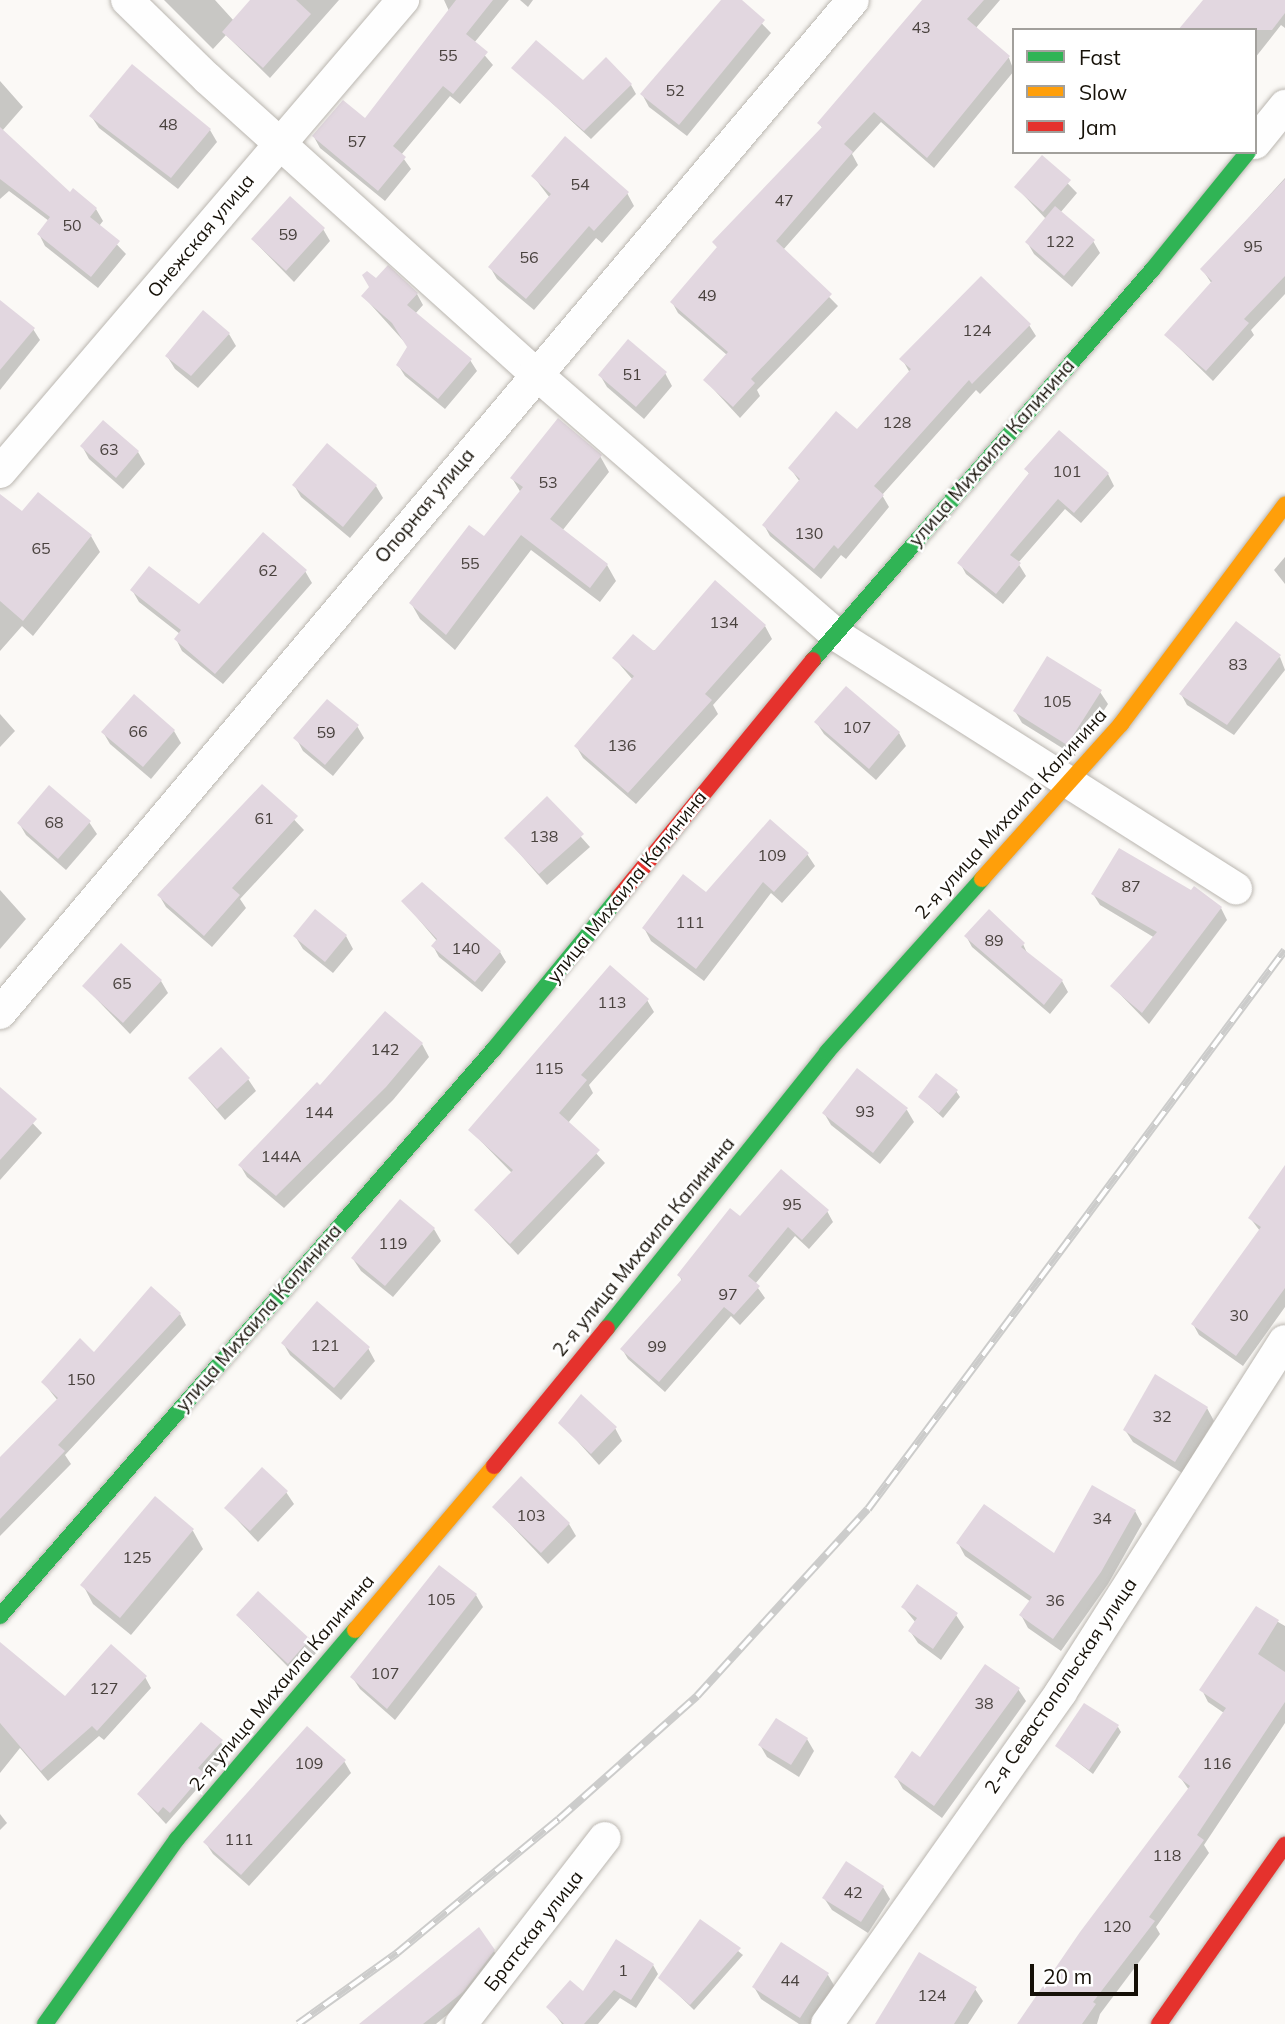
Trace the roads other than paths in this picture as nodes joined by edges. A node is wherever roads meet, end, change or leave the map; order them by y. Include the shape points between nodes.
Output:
1 (127, 0) edge
2 (403, 0) edge
3 (853, 0) edge
4 (1285, 106) edge
5 (1257, 141) edge
6 (282, 142) junction
7 (1246, 154) edge
8 (535, 373) junction
9 (0, 472) edge
10 (1285, 505) edge
11 (835, 634) junction
12 (1068, 782) junction
13 (1236, 888) dead end
14 (0, 1013) edge
15 (1285, 1341) edge
16 (0, 1616) edge
17 (606, 1839) dead end
18 (1285, 1845) edge
19 (45, 2024) edge
20 (461, 2024) edge
21 (827, 2024) edge
22 (1160, 2024) edge

1 - 6 street
2 - 6 street, Онежская улица
3 - 8 street, Опорная улица
4 - 5 street
6 - 8 street
6 - 9 street, Онежская улица
7 - 11 street, улица Михаила Калинина via 1152,270
8 - 11 street
8 - 14 street, Опорная улица
10 - 12 street, 2-я улица Михаила Калинина via 1121,724
11 - 12 street
11 - 16 street, улица Михаила Калинина via 494,1049
12 - 13 street
12 - 19 street, 2-я улица Михаила Калинина via 827,1052 528,1426 235,1768 177,1839
15 - 21 street, 2-я Севастопольская улица via 1062,1692
17 - 20 street, Братская улица
18 - 22 street

